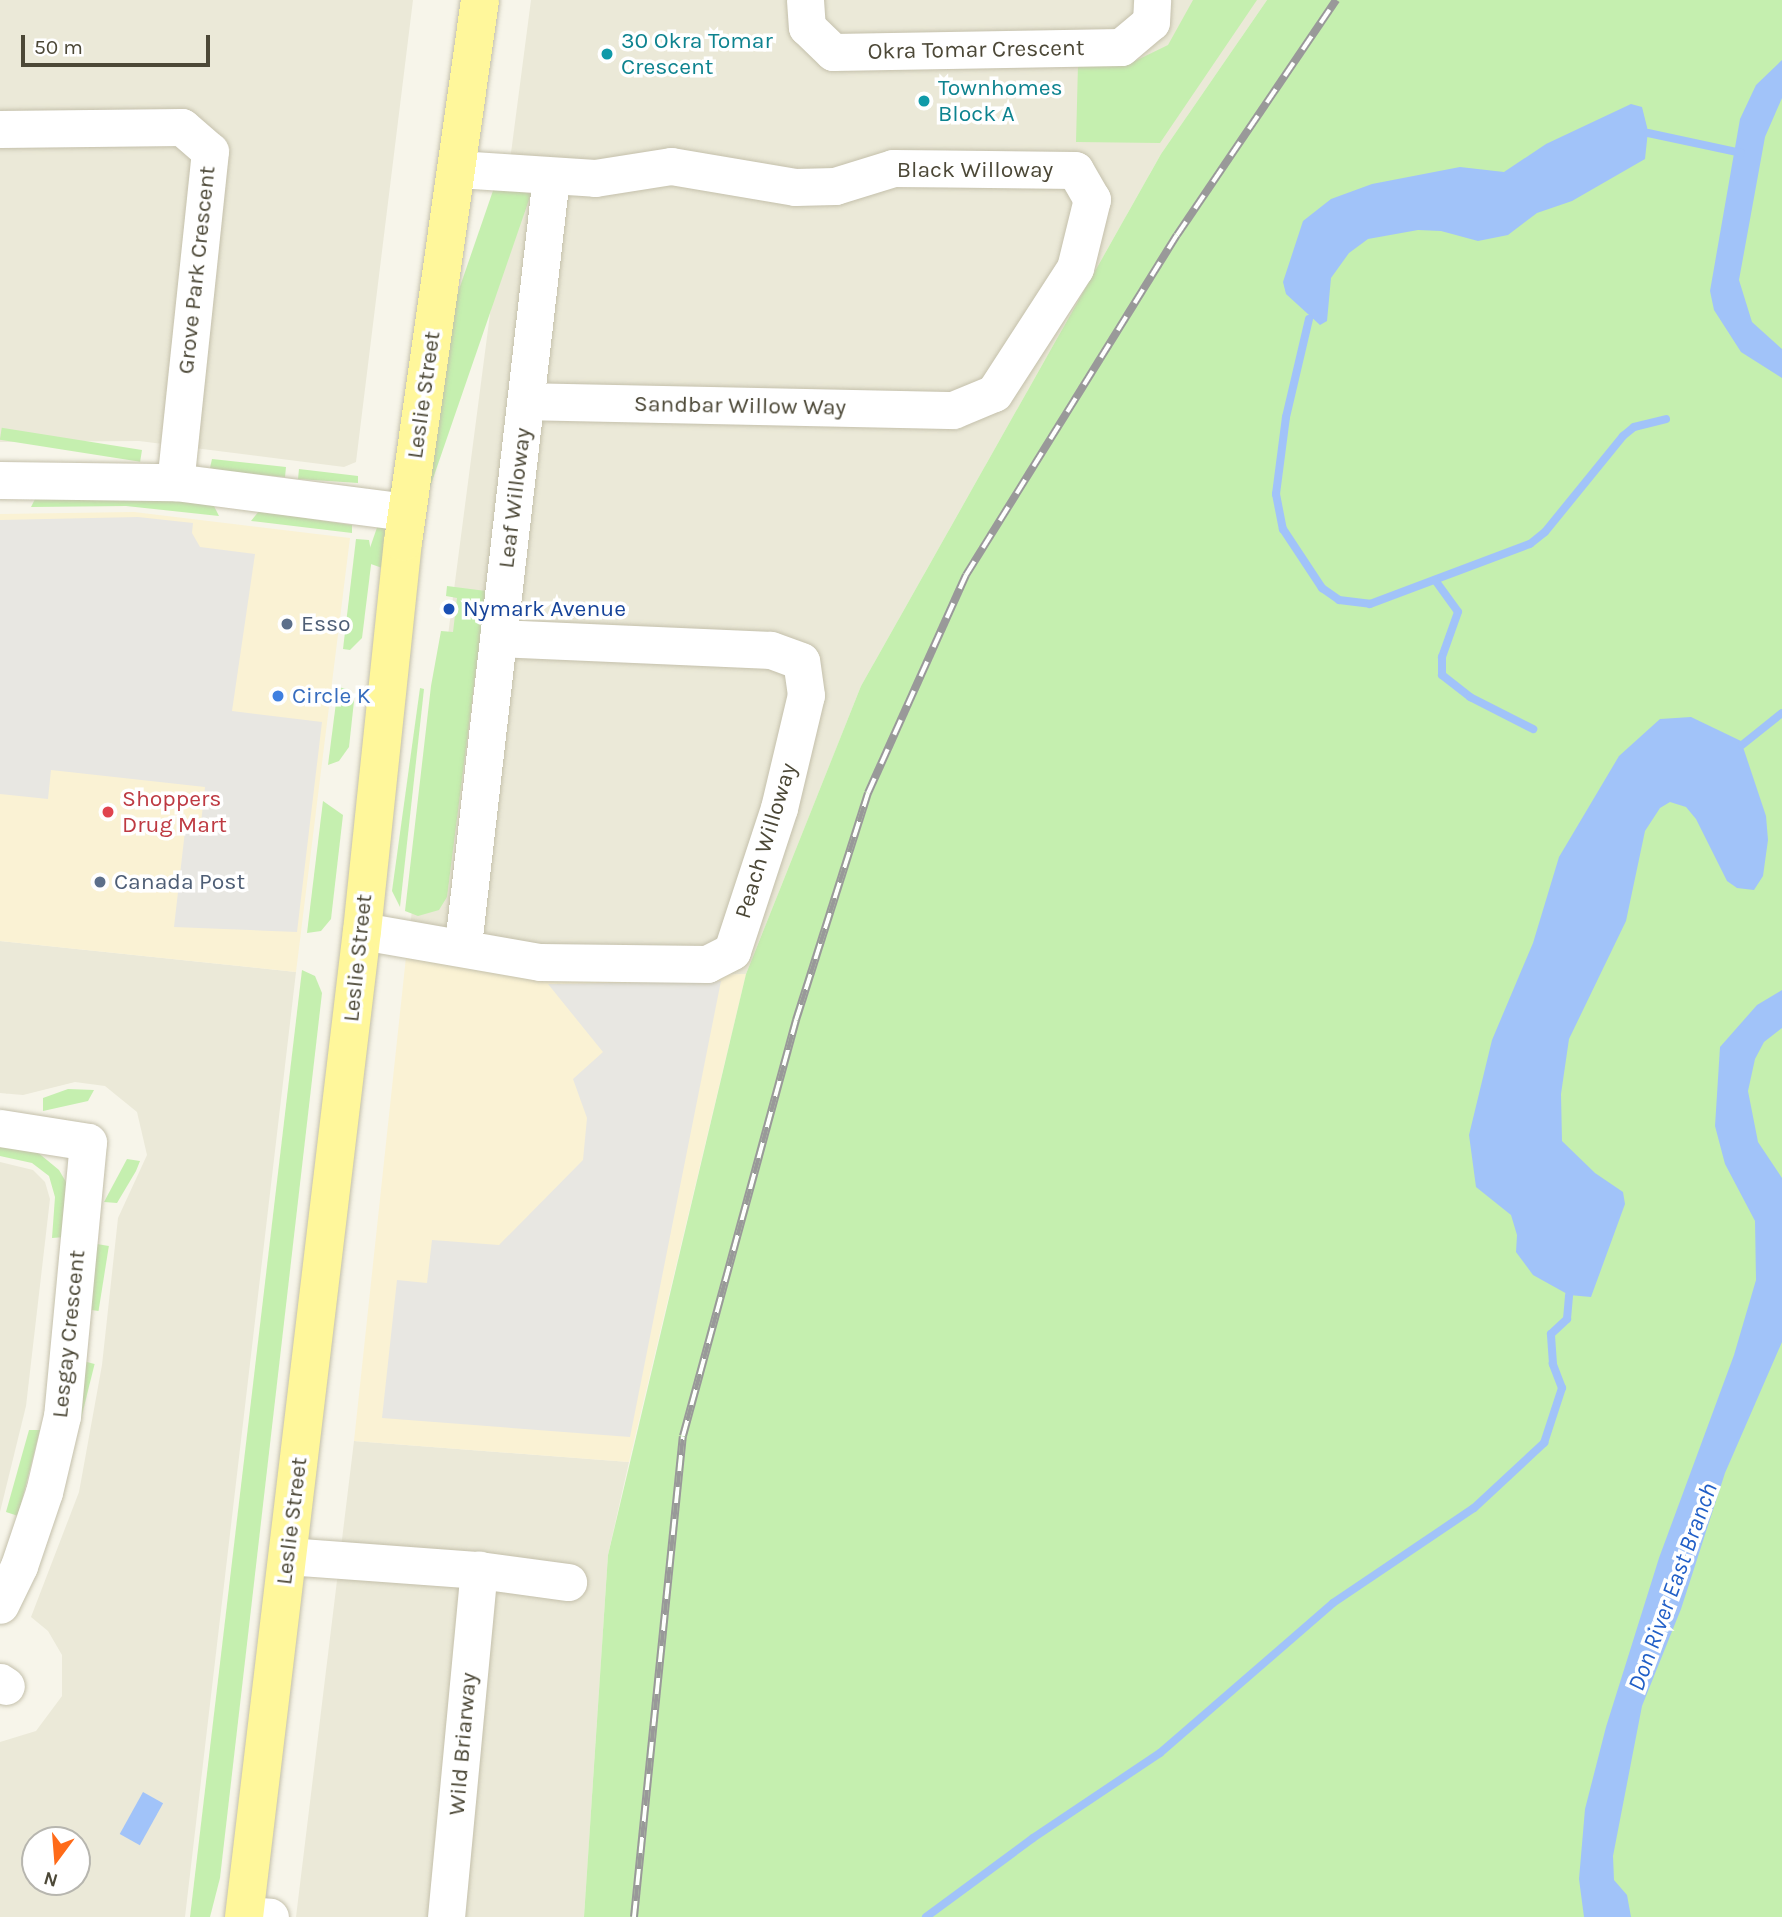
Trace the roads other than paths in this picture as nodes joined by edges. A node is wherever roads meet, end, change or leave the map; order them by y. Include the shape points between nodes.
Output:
1 (480, 0) edge
2 (805, 0) edge
3 (1152, 0) edge
4 (0, 129) edge
5 (457, 169) junction
6 (551, 176) junction
7 (526, 401) junction
8 (953, 410) joint
9 (0, 480) edge
10 (175, 482) junction
11 (407, 512) junction
12 (498, 638) junction
13 (362, 931) junction
14 (463, 945) junction
15 (0, 1128) edge
16 (287, 1556) junction
17 (479, 1570) junction
18 (568, 1582) dead end
19 (0, 1605) edge
20 (253, 1916) edge
21 (446, 1917) edge

1 - 5 main road, Leslie Street
2 - 3 street, Okra Tomar Crescent via 807,27 833,52 1121,47 1151,22
4 - 10 street, Grove Park Crescent via 182,127 210,151
5 - 6 street, Black Willoway
5 - 11 main road, Leslie Street
6 - 7 street, Leaf Willoway
6 - 8 street, Black Willoway via 595,178 671,166 795,187 835,186 893,168 1075,170 1092,199 1075,268 995,393
7 - 8 street, Sandbar Willow Way
7 - 12 street, Leaf Willoway
9 - 10 street
10 - 11 street
11 - 13 main road, Leslie Street
12 - 14 street, Leaf Willoway
12 - 14 street, Peach Willoway via 770,650 801,661 806,695 779,808 732,951 707,964 540,962
13 - 14 street, Peach Willoway
13 - 16 main road, Leslie Street
15 - 19 street, Lesgay Crescent via 88,1142 62,1416 37,1514
16 - 17 street
16 - 20 main road, Leslie Street
17 - 18 street
17 - 21 street, Wild Briarway

